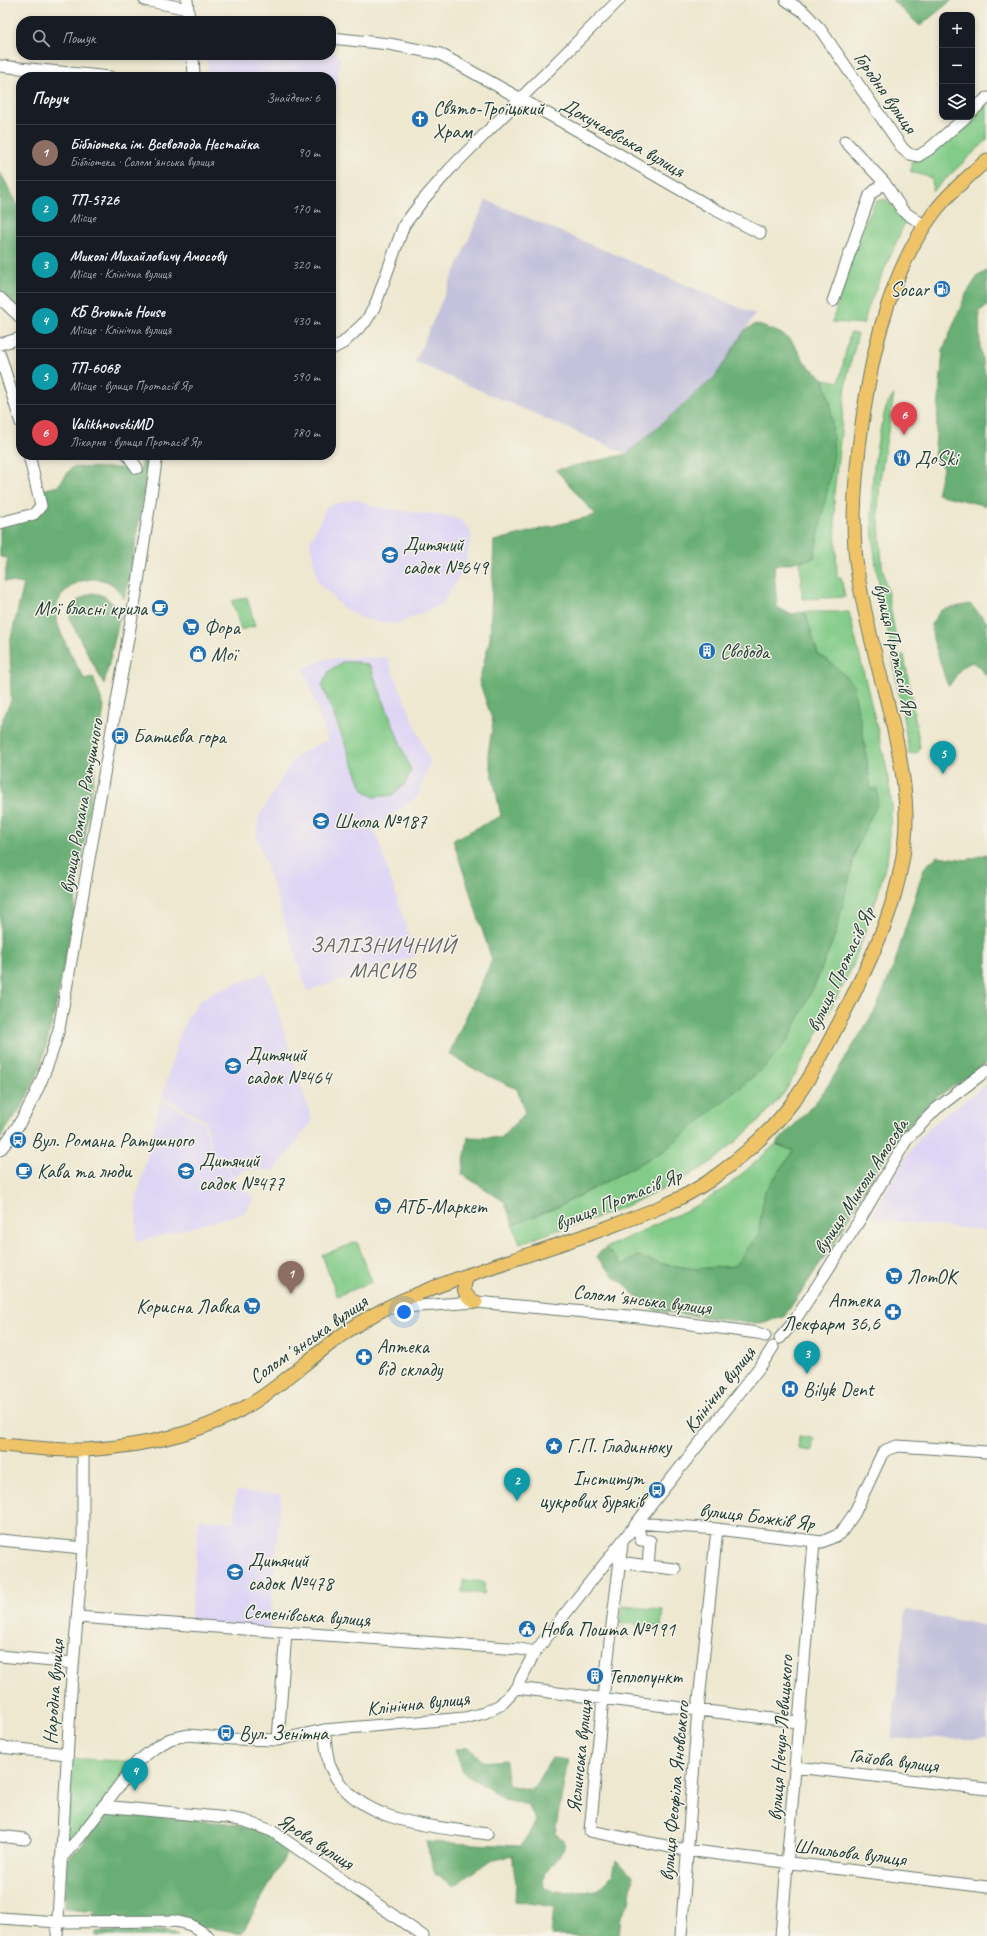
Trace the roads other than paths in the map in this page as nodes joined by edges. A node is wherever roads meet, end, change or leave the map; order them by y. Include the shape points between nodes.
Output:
1 (146, 0) edge
2 (619, 0) edge
3 (786, 0) edge
4 (188, 5) edge
5 (189, 16) edge
6 (336, 39) edge
7 (193, 60) edge
8 (0, 66) edge
9 (60, 72) edge
10 (194, 72) edge
11 (987, 98) edge
12 (521, 99) junction
13 (975, 108) edge
14 (963, 120) edge
15 (845, 141) dead end
16 (987, 160) edge
17 (884, 182) junction
18 (925, 226) junction
19 (760, 233) dead end
20 (0, 298) edge
21 (833, 300) dead end
22 (16, 313) edge
23 (16, 339) edge
24 (0, 344) edge
25 (336, 346) edge
26 (0, 355) edge
27 (16, 407) edge
28 (30, 460) edge
29 (131, 460) edge
30 (156, 460) edge
31 (137, 468) dead end
32 (0, 523) edge
33 (987, 1070) edge
34 (0, 1150) edge
35 (469, 1275) junction
36 (476, 1302) junction
37 (386, 1308) junction
38 (765, 1336) junction
39 (780, 1338) junction
40 (773, 1347) junction
41 (0, 1445) edge
42 (83, 1450) junction
43 (987, 1452) edge
44 (637, 1523) junction
45 (717, 1529) junction
46 (0, 1540) edge
47 (814, 1542) junction
48 (622, 1544) junction
49 (83, 1548) junction
50 (619, 1562) junction
51 (648, 1566) junction
52 (675, 1569) dead end
53 (77, 1617) junction
54 (286, 1632) junction
55 (535, 1652) junction
56 (0, 1656) edge
57 (73, 1663) junction
58 (516, 1688) junction
59 (603, 1698) junction
60 (698, 1710) junction
61 (798, 1722) junction
62 (324, 1730) junction
63 (278, 1740) junction
64 (0, 1747) edge
65 (67, 1754) junction
66 (796, 1767) junction
67 (987, 1789) edge
68 (103, 1806) junction
69 (590, 1831) joint
70 (487, 1834) dead end
71 (0, 1836) edge
72 (25, 1839) dead end
73 (686, 1850) junction
74 (61, 1858) junction
75 (788, 1862) junction
76 (987, 1887) edge
77 (0, 1918) edge
78 (58, 1922) junction
79 (58, 1936) edge
80 (208, 1936) edge
81 (423, 1936) edge
82 (681, 1936) edge
83 (781, 1936) edge

1 - 4 street
2 - 12 street
3 - 14 street, Городня вулиця via 804,12 820,28 903,149 909,154 918,156 928,150
4 - 5 street
6 - 12 street, Докучаєвська вулиця via 389,44 440,54
7 - 10 street
8 - 9 street
11 - 13 street
12 - 19 street, Докучаєвська вулиця
12 - 25 street via 450,169 404,225 370,316 357,332
15 - 17 street
16 - 18 main road, вулиця Протасів Яр via 947,197
17 - 18 street via 903,211
17 - 21 street via 870,194
18 - 35 main road, вулиця Протасів Яр via 900,274 880,330 867,388 855,494 854,524 858,573 872,644 896,738 905,797 904,854 892,905 879,942 805,1084 776,1123 736,1161 691,1192 656,1210
20 - 22 street
23 - 24 street
26 - 27 street
28 - 32 street via 41,506 34,514
29 - 31 street
30 - 34 street, вулиця Романа Ратушного via 142,562 59,1029 51,1058 38,1088 24,1115
33 - 39 street, вулиця Миколи Амосова via 936,1109 908,1139 859,1222 793,1323
35 - 36 main road via 464,1282 464,1288 468,1298
35 - 37 main road, вулиця Протасів Яр
36 - 37 street, Соломʼянська вулиця
36 - 38 street, Соломʼянська вулиця via 639,1317
37 - 42 main road, Соломʼянська вулиця via 353,1327 266,1394 231,1415 179,1435 149,1442
38 - 39 street via 773,1332 778,1333
38 - 40 street via 766,1344
39 - 40 street via 778,1345
40 - 44 street, Клінічна вулиця
41 - 42 main road, Соломʼянська вулиця
42 - 49 street, Народна вулиця
43 - 47 street, вулиця Божків Яр via 897,1446 886,1450 878,1460 852,1519 840,1534 822,1542
44 - 45 street, вулиця Божків Яр
44 - 48 street, Клінічна вулиця
44 - 51 street via 641,1540 650,1541
45 - 47 street, вулиця Божків Яр
45 - 60 street, вулиця Феофіла Яновського
46 - 49 street
47 - 61 street, вулиця Нечуя-Левицького
48 - 50 street, Яслинська вулиця
48 - 55 street, Клінічна вулиця
49 - 53 street, Народна вулиця
50 - 51 street
50 - 59 street, Яслинська вулиця
51 - 52 street
53 - 54 street, Семенівська вулиця
53 - 57 street, Народна вулиця
54 - 55 street, Семенівська вулиця via 513,1648
54 - 63 street
55 - 58 street, Клінічна вулиця
56 - 57 street
57 - 65 street, Народна вулиця
58 - 59 street
58 - 62 street, Клінічна вулиця via 500,1705 466,1718
59 - 60 street
59 - 69 street, Яслинська вулиця
60 - 61 street
60 - 73 street, вулиця Феофіла Яновського
61 - 66 street, вулиця Нечуя-Левицького
62 - 63 street, Клінічна вулиця
62 - 70 street via 330,1765 344,1789 371,1809 395,1818
63 - 68 street, Клінічна вулиця via 188,1736 170,1739 137,1762
64 - 65 street
65 - 74 street, Народна вулиця
66 - 67 street, Гайова вулиця
66 - 75 street, вулиця Нечуя-Левицького
68 - 74 street, Клінічна вулиця
68 - 81 street, Ярова вулиця via 228,1818 272,1831
69 - 73 street, Шпильова вулиця
71 - 72 street
73 - 75 street, Шпильова вулиця
73 - 82 street, вулиця Феофіла Яновського
74 - 78 street, Народна вулиця
75 - 76 street, Шпильова вулиця
75 - 83 street, вулиця Нечуя-Левицького
77 - 78 street
78 - 79 street, Народна вулиця
78 - 80 street via 175,1921 191,1926

